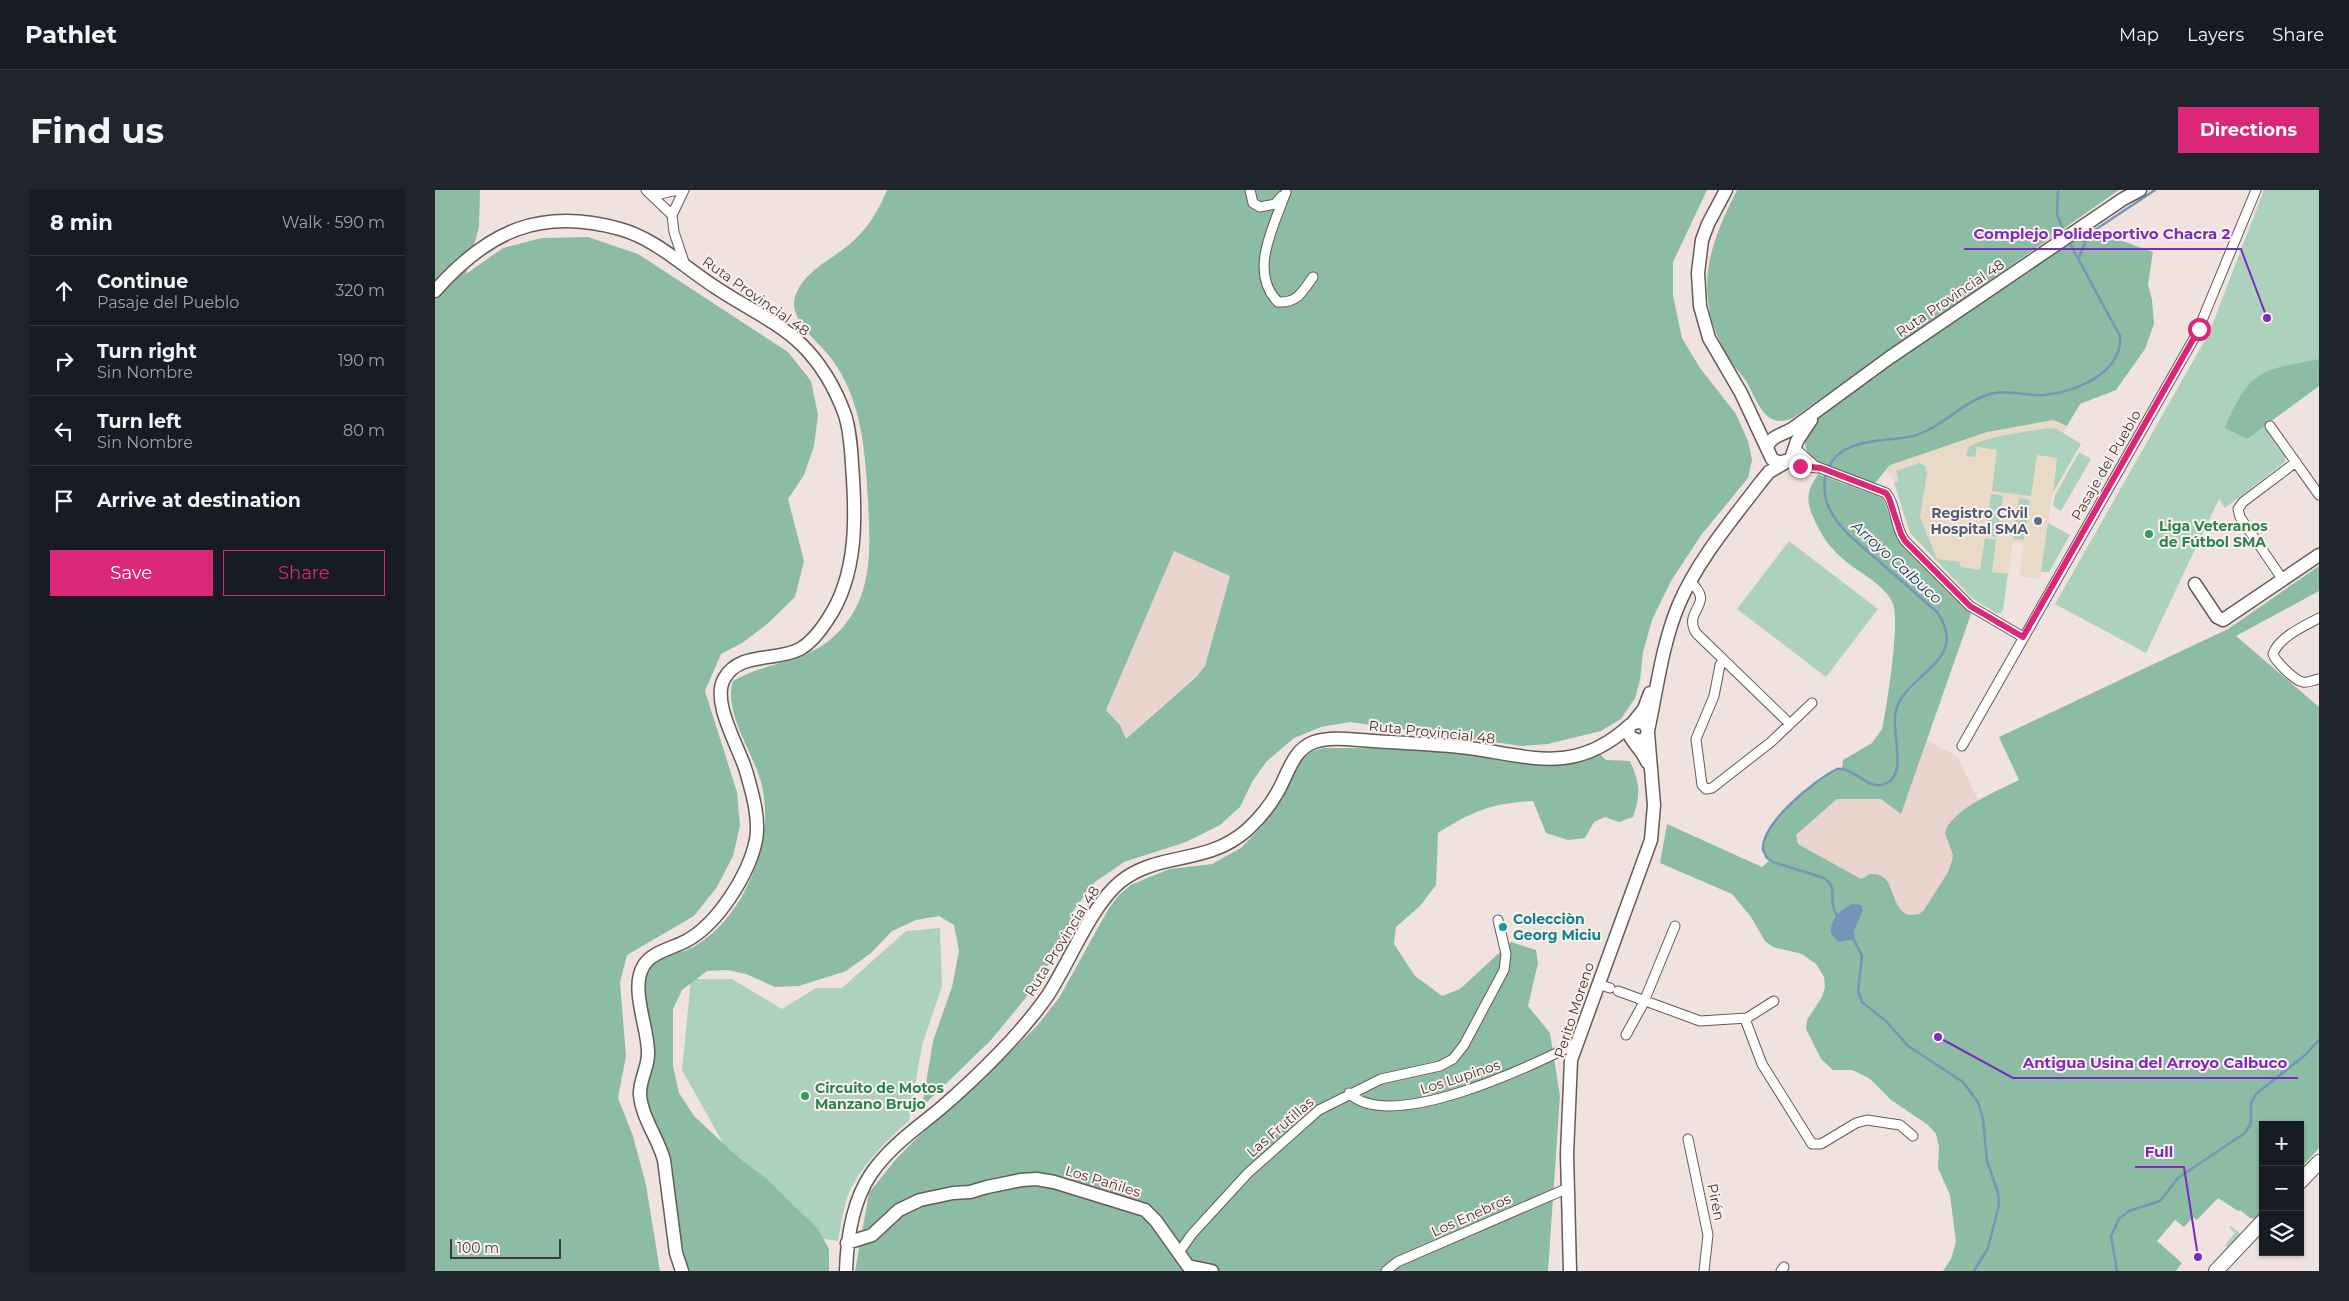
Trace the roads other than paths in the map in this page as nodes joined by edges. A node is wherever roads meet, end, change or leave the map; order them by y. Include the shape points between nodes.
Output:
1 (647, 190) edge
2 (678, 190) edge
3 (684, 190) edge
4 (1250, 190) edge
5 (1725, 190) edge
6 (2140, 190) edge
7 (2256, 190) edge
8 (1287, 191) edge
9 (2128, 194) edge
10 (672, 215) junction
11 (685, 265) junction
12 (1313, 277) dead end
13 (435, 292) edge
14 (1824, 406) junction
15 (1753, 416) junction
16 (2271, 426) dead end
17 (1780, 435) junction
18 (1795, 447) junction
19 (1768, 450) junction
20 (1787, 461) junction
21 (2296, 462) junction
22 (1821, 468) junction
23 (2319, 495) edge
24 (2319, 555) edge
25 (2283, 580) junction
26 (1688, 581) junction
27 (2195, 584) dead end
28 (2319, 618) edge
29 (2023, 637) junction
30 (1721, 658) junction
31 (2319, 679) edge
32 (1812, 703) dead end
33 (1631, 724) junction
34 (1790, 724) junction
35 (1641, 737) junction
36 (1962, 746) dead end
37 (1595, 749) junction
38 (1498, 920) dead end
39 (1675, 926) dead end
40 (1598, 984) junction
41 (1644, 1001) junction
42 (1774, 1001) dead end
43 (1745, 1019) junction
44 (1626, 1035) dead end
45 (1575, 1044) junction
46 (1349, 1093) junction
47 (1913, 1136) dead end
48 (1688, 1139) dead end
49 (2319, 1162) edge
50 (2319, 1172) edge
51 (2304, 1178) edge
52 (1568, 1188) junction
53 (2304, 1188) edge
54 (2259, 1226) edge
55 (2259, 1235) edge
56 (847, 1242) junction
57 (1180, 1252) junction
58 (1187, 1268) edge
59 (682, 1271) edge
60 (846, 1271) edge
61 (1212, 1271) edge
62 (1386, 1271) edge
63 (1570, 1271) edge
64 (1704, 1271) edge
65 (2216, 1271) edge
66 (2225, 1271) edge

1 - 2 street via 660,194
1 - 10 street
3 - 10 street
4 - 8 street via 1253,203 1260,207 1275,204
5 - 15 main road via 1703,240 1698,273 1700,306 1709,338
6 - 9 main road, Ruta Provincial 48
7 - 29 street, Pasaje del Pueblo via 2196,335
8 - 12 street via 1263,257 1269,292 1278,302 1289,303 1299,296
9 - 14 main road, Ruta Provincial 48
10 - 11 street
11 - 13 main road, Ruta Provincial 48 via 628,231 585,220 561,220 526,226 480,248
11 - 59 main road, Ruta Provincial 48 via 803,345 828,377 849,431 855,506 850,567 828,620 798,651 747,661 733,668 723,680 720,697 746,769 755,810 756,837 739,880 713,918 690,939 654,956 643,966 640,979 648,1048 640,1094 664,1160 676,1253
14 - 17 main road, Ruta Provincial 48
14 - 18 main road, Ruta Provincial 48
15 - 17 main road via 1767,431
15 - 19 main road
16 - 21 street
17 - 18 main road via 1790,438
17 - 19 main road, Ruta Provincial 48 via 1771,439
18 - 20 main road, Ruta Provincial 48 via 1793,456
18 - 22 street via 1808,461
19 - 20 main road via 1774,461
19 - 26 main road, Ruta Provincial 48 via 1761,470 1703,552
20 - 22 street
20 - 26 main road, Ruta Provincial 48 via 1760,482
21 - 23 street
21 - 25 street via 2238,509 2240,517
22 - 29 street via 1886,493 1905,541 1970,606
24 - 25 main road
25 - 27 main road via 2221,620
26 - 30 street via 1700,590 1702,596 1693,619 1694,630
26 - 33 main road, Ruta Provincial 48 via 1665,629 1647,702
26 - 35 main road, Ruta Provincial 48 via 1667,638
28 - 31 street via 2296,630 2273,654 2275,660 2299,681
29 - 36 street, Pasaje del Pueblo
30 - 34 street
30 - 34 street via 1713,700 1696,739 1704,788 1712,788
32 - 34 street
33 - 35 main road via 1629,732
33 - 35 main road via 1645,724
33 - 37 main road, Ruta Provincial 48
35 - 37 main road, Ruta Provincial 48
35 - 40 main road, Perito Moreno via 1649,767 1654,812 1651,840
37 - 56 main road, Ruta Provincial 48 via 1572,757 1546,760 1468,748 1383,741 1336,739 1311,743 1293,759 1268,807 1237,837 1209,853 1158,863 1120,882 1112,890 1031,1018 952,1098 897,1144 871,1174 858,1198
38 - 46 street, Las Frutillas via 1506,954 1504,970 1457,1055 1440,1066 1387,1077
39 - 41 street
40 - 41 street
40 - 45 main road, Perito Moreno
41 - 43 street via 1697,1021
41 - 44 street
42 - 43 street
43 - 47 street via 1760,1061 1811,1144 1821,1144 1867,1120 1899,1125
45 - 46 street, Los Lupinos via 1519,1072 1419,1104 1363,1103
45 - 52 main road, Perito Moreno via 1570,1069
46 - 57 street, Las Frutillas via 1313,1115 1252,1169 1192,1234
48 - 64 street, Pirén via 1708,1235
49 - 51 main road
50 - 53 main road
52 - 62 street, Los Enebros via 1397,1262
52 - 63 main road, Perito Moreno
54 - 65 main road
55 - 66 main road
56 - 57 main road, Los Pañiles via 871,1235 895,1213 926,1198 1026,1180 1043,1180 1137,1206 1153,1217
56 - 60 main road, Ruta Provincial 48
57 - 58 main road, Los Pañiles
58 - 61 main road, Los Pañiles

